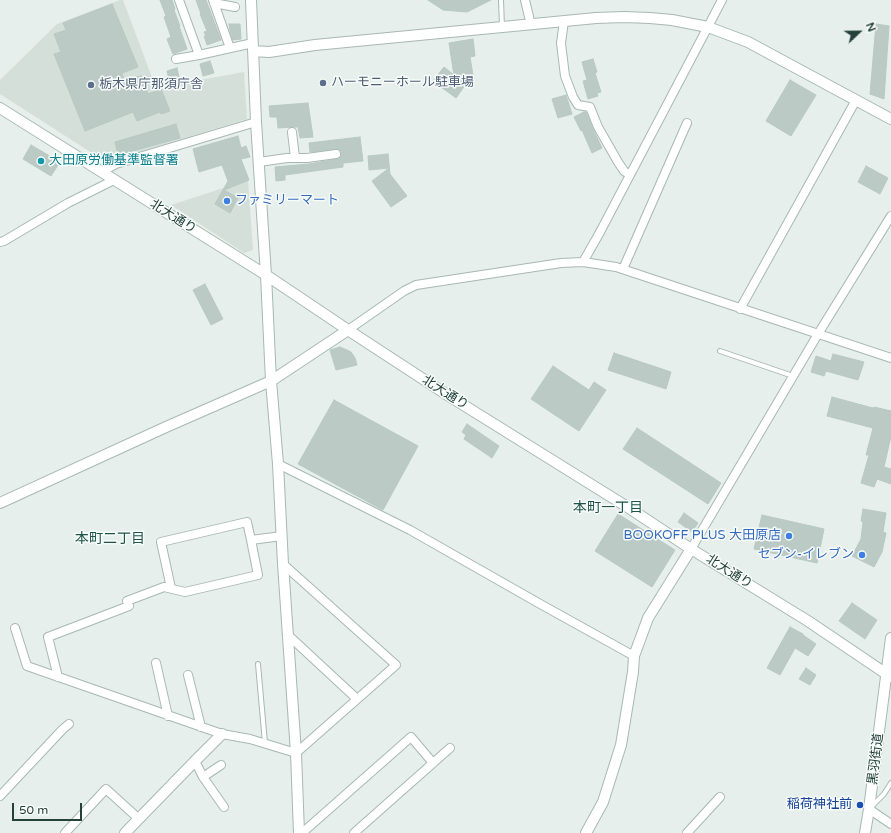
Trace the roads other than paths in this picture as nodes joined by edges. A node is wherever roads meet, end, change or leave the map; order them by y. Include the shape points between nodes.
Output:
1 (179, 0) edge
2 (251, 0) edge
3 (501, 0) edge
4 (525, 0) edge
5 (722, 0) edge
6 (214, 1) edge
7 (235, 7) dead end
8 (564, 21) junction
9 (531, 25) junction
10 (708, 27) junction
11 (502, 28) junction
12 (253, 47) junction
13 (230, 48) junction
14 (199, 55) junction
15 (176, 59) dead end
16 (856, 100) junction
17 (0, 108) edge
18 (891, 119) edge
19 (256, 122) junction
20 (687, 123) dead end
21 (292, 132) dead end
22 (336, 154) dead end
23 (295, 158) junction
24 (259, 162) junction
25 (102, 172) junction
26 (630, 176) junction
27 (114, 180) junction
28 (891, 216) edge
29 (0, 242) edge
30 (583, 262) junction
31 (623, 270) junction
32 (266, 275) junction
33 (740, 309) junction
34 (348, 330) junction
35 (818, 334) junction
36 (720, 351) dead end
37 (891, 358) edge
38 (793, 376) junction
39 (270, 381) junction
40 (278, 464) junction
41 (0, 503) edge
42 (282, 536) junction
43 (251, 540) junction
44 (691, 549) junction
45 (283, 564) junction
46 (171, 588) junction
47 (15, 628) dead end
48 (288, 635) junction
49 (891, 638) edge
50 (634, 656) junction
51 (156, 663) dead end
52 (258, 664) dead end
53 (188, 675) dead end
54 (889, 675) edge
55 (58, 677) junction
56 (358, 699) junction
57 (168, 716) junction
58 (69, 724) dead end
59 (201, 727) junction
60 (222, 734) junction
61 (265, 744) junction
62 (450, 748) dead end
63 (296, 753) junction
64 (195, 761) junction
65 (433, 763) junction
66 (221, 765) dead end
67 (203, 777) junction
68 (891, 782) edge
69 (0, 796) edge
70 (720, 797) dead end
71 (224, 807) dead end
72 (870, 809) junction
73 (139, 819) junction
74 (891, 824) edge
75 (65, 833) edge
76 (126, 833) edge
77 (300, 833) edge
78 (354, 833) edge
79 (586, 833) edge
80 (687, 833) edge
81 (865, 833) edge

1 - 14 street
2 - 12 street
3 - 11 lane
4 - 9 street
5 - 10 street
6 - 7 street
6 - 13 street
8 - 9 street
8 - 10 street via 650,18
8 - 26 street via 561,43 572,97 578,105 590,107 618,162
9 - 11 street
10 - 16 street via 748,42
10 - 26 street
11 - 12 street via 315,45 269,52
12 - 13 street
12 - 19 street
13 - 14 street
14 - 15 street
16 - 18 street
16 - 33 street
17 - 25 street, 北大通り
19 - 24 street
19 - 25 street via 116,164
20 - 31 street
21 - 23 street
22 - 23 street
23 - 24 street
24 - 32 street
25 - 27 street, 北大通り
26 - 30 street
27 - 29 street
27 - 32 street, 北大通り
28 - 35 street
30 - 31 street
30 - 34 street via 560,263 416,285
31 - 33 street
32 - 34 street, 北大通り
32 - 39 street
33 - 35 street
34 - 39 street
34 - 44 street, 北大通り
35 - 37 street
35 - 38 street
36 - 38 lane
38 - 44 street
39 - 40 street
39 - 41 street
40 - 42 street
40 - 50 street via 410,530
42 - 43 street
42 - 45 street
43 - 46 street via 258,575 185,592
43 - 46 street via 247,522 161,542
44 - 50 street via 648,618
44 - 54 street, 北大通り via 808,621
45 - 48 street
45 - 56 street via 396,665
46 - 55 street via 164,586 127,601 129,606 48,637
47 - 55 street via 27,666
48 - 56 street
48 - 63 street
49 - 54 street, 黒羽街道
50 - 79 street via 634,672 621,745 603,802
51 - 57 street
52 - 61 lane
53 - 59 street
54 - 72 street, 黒羽街道
55 - 57 street
56 - 63 street
57 - 59 street
58 - 69 street
59 - 60 street
60 - 61 street
60 - 64 street
61 - 63 street
62 - 65 street
63 - 77 street
64 - 67 street
64 - 73 street
65 - 77 street via 411,736
65 - 78 street
66 - 67 street
67 - 71 street
68 - 72 lane
70 - 80 street
72 - 74 street
72 - 81 street, 黒羽街道
73 - 75 street via 106,789
73 - 76 street

